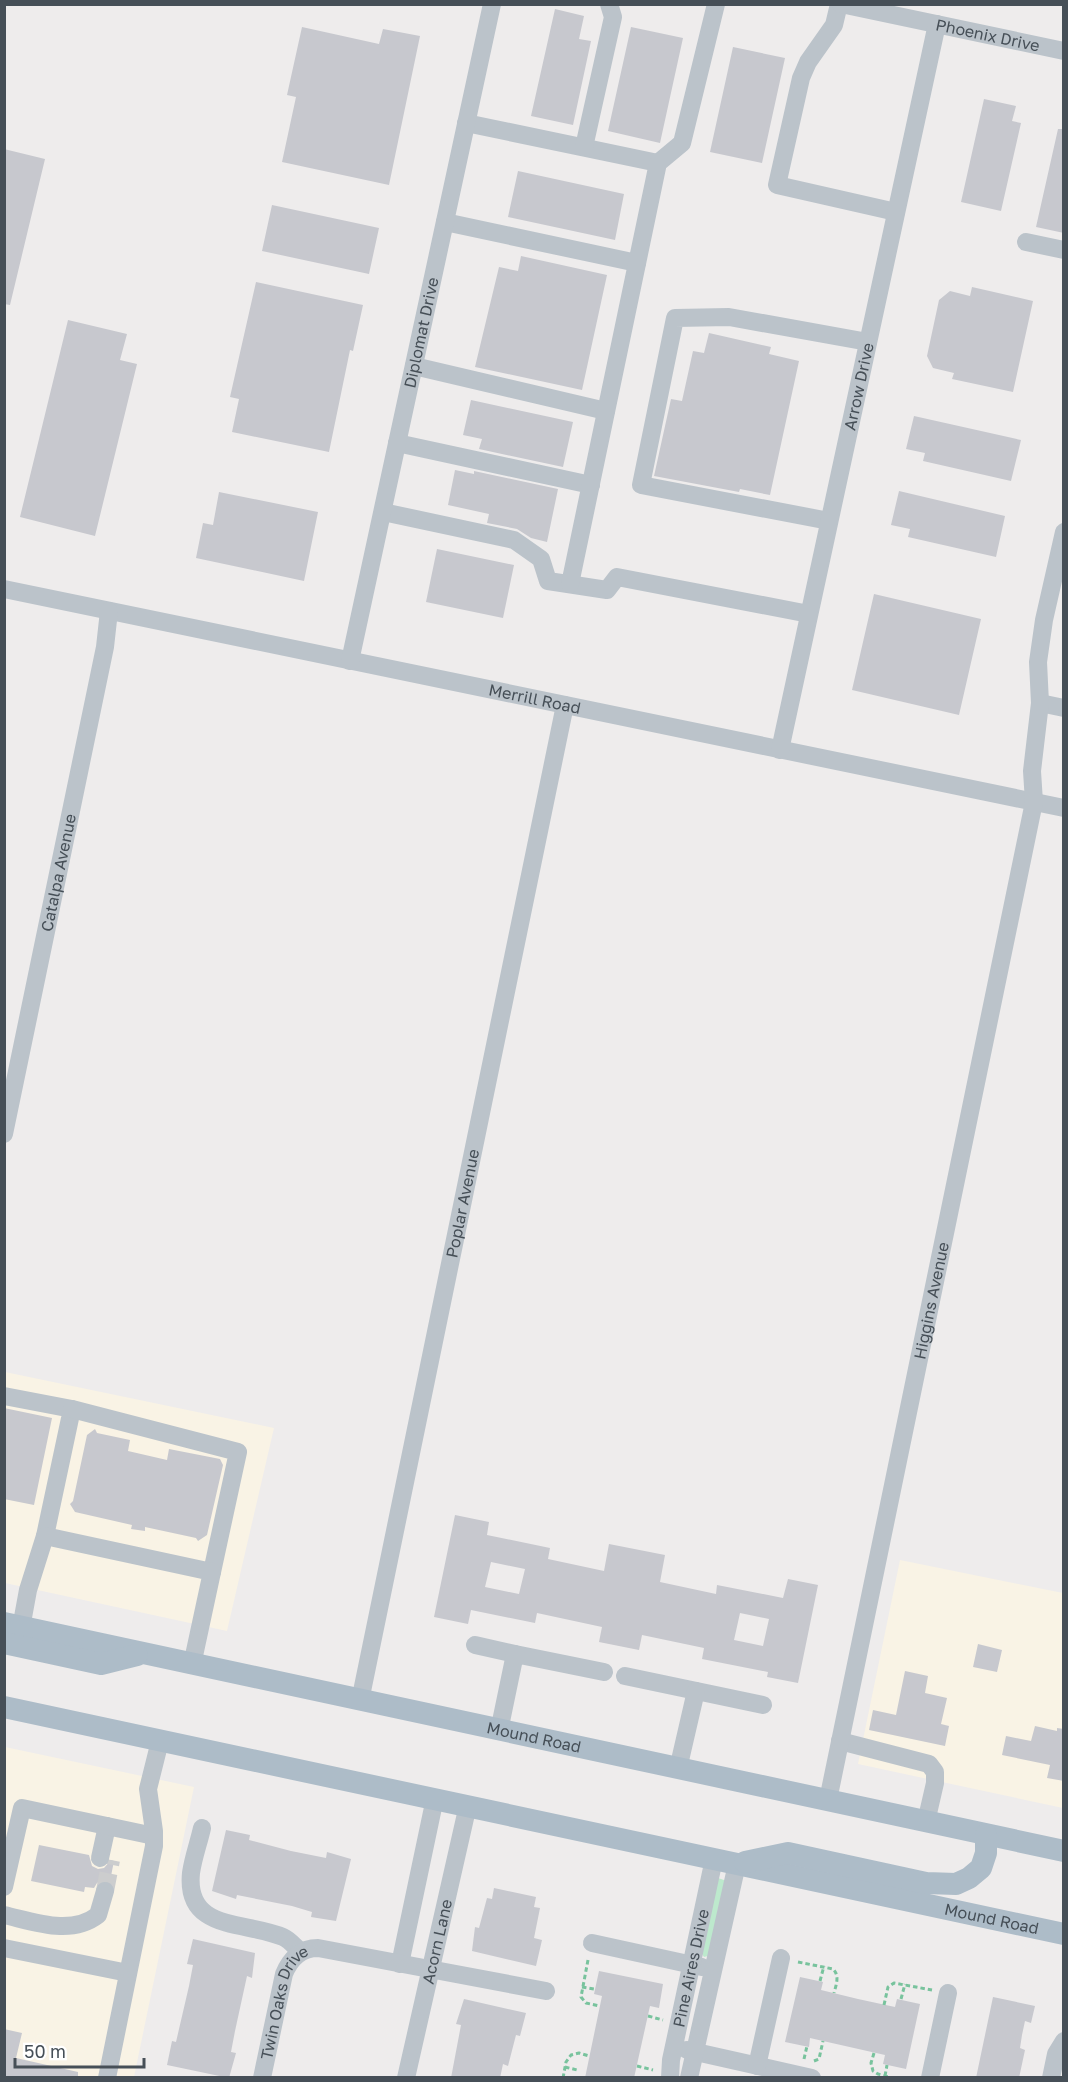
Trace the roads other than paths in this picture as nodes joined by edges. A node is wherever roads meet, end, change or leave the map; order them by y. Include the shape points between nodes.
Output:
1 (492, 4) edge
2 (609, 4) edge
3 (716, 4) edge
4 (840, 4) edge
5 (864, 7) edge
6 (936, 24) junction
7 (1064, 51) edge
8 (466, 123) junction
9 (584, 147) junction
10 (658, 163) junction
11 (896, 212) junction
12 (445, 222) junction
13 (1026, 242) dead end
14 (1064, 250) edge
15 (637, 263) junction
16 (868, 342) junction
17 (414, 366) junction
18 (606, 411) junction
19 (397, 443) junction
20 (591, 485) junction
21 (382, 512) junction
22 (829, 521) junction
23 (1064, 532) edge
24 (570, 584) junction
25 (4, 589) edge
26 (109, 611) junction
27 (809, 614) junction
28 (350, 661) junction
29 (1040, 704) junction
30 (565, 705) junction
31 (1064, 708) edge
32 (780, 750) junction
33 (1034, 802) junction
34 (1064, 808) edge
35 (4, 1134) edge
36 (4, 1396) edge
37 (72, 1409) junction
38 (45, 1536) junction
39 (212, 1572) junction
40 (12, 1635) edge
41 (475, 1645) dead end
42 (515, 1653) junction
43 (192, 1665) junction
44 (604, 1672) dead end
45 (625, 1676) dead end
46 (696, 1691) junction
47 (360, 1701) junction
48 (763, 1705) dead end
49 (4, 1707) edge
50 (499, 1731) junction
51 (160, 1741) junction
52 (840, 1741) junction
53 (678, 1768) junction
54 (435, 1798) junction
55 (828, 1800) junction
56 (468, 1805) junction
57 (926, 1822) junction
58 (113, 1827) junction
59 (202, 1828) dead end
60 (986, 1835) junction
61 (154, 1836) junction
62 (1064, 1851) edge
63 (106, 1859) tunnel mouth
64 (714, 1859) junction
65 (737, 1864) junction
66 (4, 1887) edge
67 (4, 1904) edge
68 (4, 1915) edge
69 (1064, 1934) edge
70 (4, 1948) edge
71 (590, 1951) road end
72 (301, 1952) junction
73 (786, 1959) road end
74 (400, 1964) junction
75 (691, 1965) junction
76 (431, 1968) junction
77 (714, 1970) junction
78 (128, 1973) junction
79 (546, 1991) dead end
80 (943, 1992) road end
81 (1064, 2041) edge
82 (673, 2047) junction
83 (696, 2052) junction
84 (757, 2066) junction
85 (107, 2078) edge
86 (262, 2078) edge
87 (406, 2078) edge
88 (670, 2078) edge
89 (689, 2078) edge
90 (812, 2078) edge
91 (930, 2078) edge
92 (1051, 2078) edge

1 - 8 street, Diplomat Drive
2 - 9 street via 613,17
3 - 10 street via 682,142
4 - 5 street, Phoenix Drive
4 - 11 street via 834,25 801,78 777,185
5 - 6 street, Phoenix Drive
6 - 7 street, Phoenix Drive
6 - 11 street, Arrow Drive
8 - 9 street
8 - 12 street, Diplomat Drive
9 - 10 street
10 - 15 street
11 - 16 street, Arrow Drive
12 - 15 street
12 - 17 street, Diplomat Drive
13 - 14 street
15 - 18 street
16 - 22 street, Arrow Drive
16 - 22 street via 729,317 675,318 641,485
17 - 18 street
17 - 19 street, Diplomat Drive
18 - 20 street
19 - 20 street
19 - 21 street, Diplomat Drive
20 - 24 street
21 - 24 street via 514,540 541,559 548,581
21 - 28 street, Diplomat Drive
22 - 27 street, Arrow Drive
23 - 29 street, Higgins Avenue via 1038,662
24 - 27 street via 607,590 617,577
25 - 26 street, Merrill Road
26 - 28 street, Merrill Road
26 - 35 street, Catalpa Avenue via 105,647
27 - 32 street, Arrow Drive
28 - 30 street, Merrill Road
29 - 31 street
29 - 33 street, Higgins Avenue via 1032,771
30 - 32 street, Merrill Road
30 - 47 street, Poplar Avenue
32 - 33 street, Merrill Road
33 - 34 street, Merrill Road
33 - 52 street, Higgins Avenue
36 - 37 street
37 - 38 street
37 - 39 street via 238,1452
38 - 39 street
38 - 40 street
39 - 43 street
40 - 43 main road, Mound Road via 101,1664 141,1654
41 - 42 street
42 - 44 street
42 - 50 street
43 - 47 main road, Mound Road
45 - 46 street
46 - 48 street
46 - 53 street
47 - 50 main road, Mound Road
49 - 51 main road, Mound Road
50 - 53 main road, Mound Road
51 - 54 main road, Mound Road
51 - 61 street via 148,1789
52 - 55 street, Higgins Avenue
52 - 57 street via 929,1764 935,1772 935,1783
53 - 55 main road, Mound Road
54 - 56 main road, Mound Road
54 - 74 street, Acorn Lane
55 - 57 main road, Mound Road
56 - 64 main road, Mound Road
56 - 76 street, Acorn Lane
57 - 60 main road, Mound Road
58 - 61 street
58 - 63 street
58 - 66 street via 22,1808
59 - 72 street via 191,1875 197,1907 219,1921 286,1938
60 - 62 main road, Mound Road
60 - 65 main road via 981,1868 956,1884 926,1883 788,1853
61 - 78 street
64 - 65 main road, Mound Road
64 - 75 street, Pine Aires Drive
65 - 69 main road, Mound Road
65 - 77 street, Pine Aires Drive
67 - 68 street via 54,1915 74,1915 86,1910 99,1889 98,1915 81,1924 61,1926
70 - 78 street
71 - 75 street
72 - 74 street, Twin Oaks Drive via 318,1948
72 - 86 street, Twin Oaks Drive via 284,1974
73 - 84 street
74 - 76 street, Twin Oaks Drive
75 - 77 street
75 - 82 street, Pine Aires Drive
76 - 79 street, Twin Oaks Drive
76 - 87 street, Acorn Lane
77 - 83 street, Pine Aires Drive
78 - 85 street
80 - 91 street
81 - 92 street via 1056,2054
82 - 83 street
82 - 88 street, Pine Aires Drive
83 - 84 street
83 - 89 street, Pine Aires Drive
84 - 90 street

